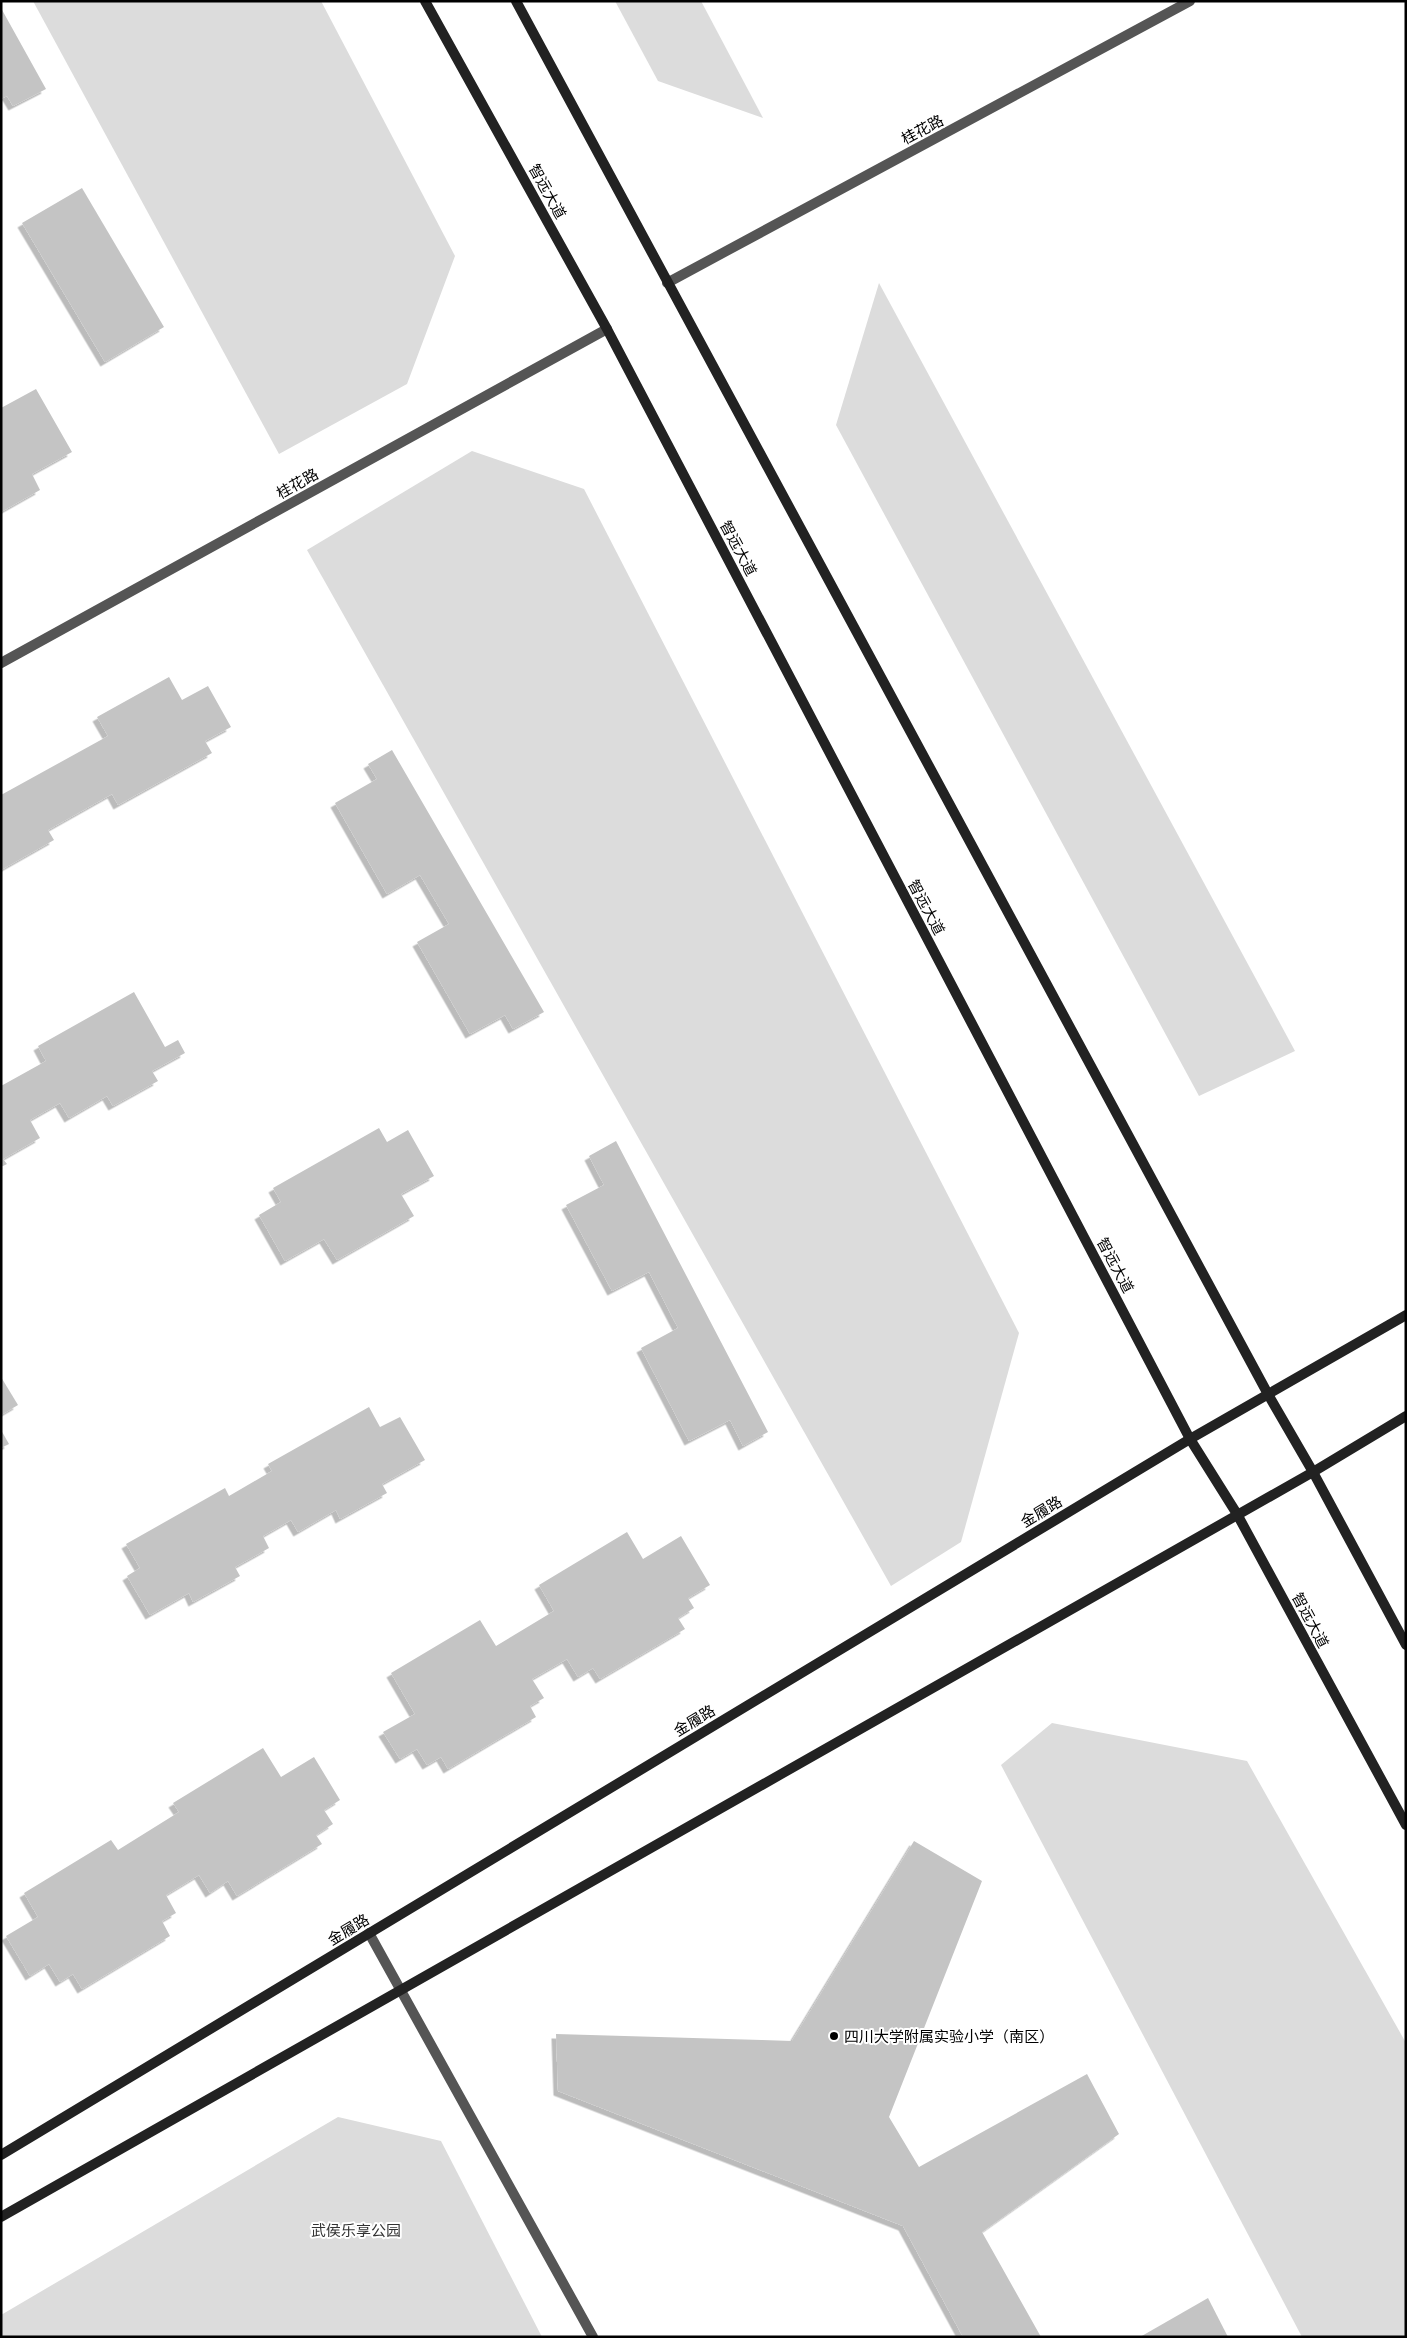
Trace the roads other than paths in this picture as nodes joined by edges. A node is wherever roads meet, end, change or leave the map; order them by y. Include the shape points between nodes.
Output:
1 (425, 1) edge
2 (516, 1) edge
3 (1190, 1) edge
4 (667, 283) junction
5 (607, 329) junction
6 (1, 663) edge
7 (1406, 1315) edge
8 (1269, 1396) junction
9 (1406, 1416) edge
10 (1190, 1439) junction
11 (1313, 1472) junction
12 (1237, 1514) junction
13 (1406, 1645) edge
14 (1406, 1825) edge
15 (369, 1933) junction
16 (400, 1990) junction
17 (1, 2155) edge
18 (1, 2217) edge
19 (593, 2337) edge

1 - 5 main road, 智远大道
2 - 4 main road
3 - 4 street, 桂花路
4 - 8 main road
5 - 6 street, 桂花路
5 - 10 main road, 智远大道
7 - 8 main road, 金履路
8 - 10 main road, 金履路
8 - 11 main road
9 - 11 main road
10 - 12 main road, 智远大道
10 - 15 main road, 金履路
11 - 12 main road
11 - 13 main road
12 - 14 main road, 智远大道
12 - 16 main road
15 - 16 street
15 - 17 main road, 金履路
16 - 18 main road
16 - 19 street

